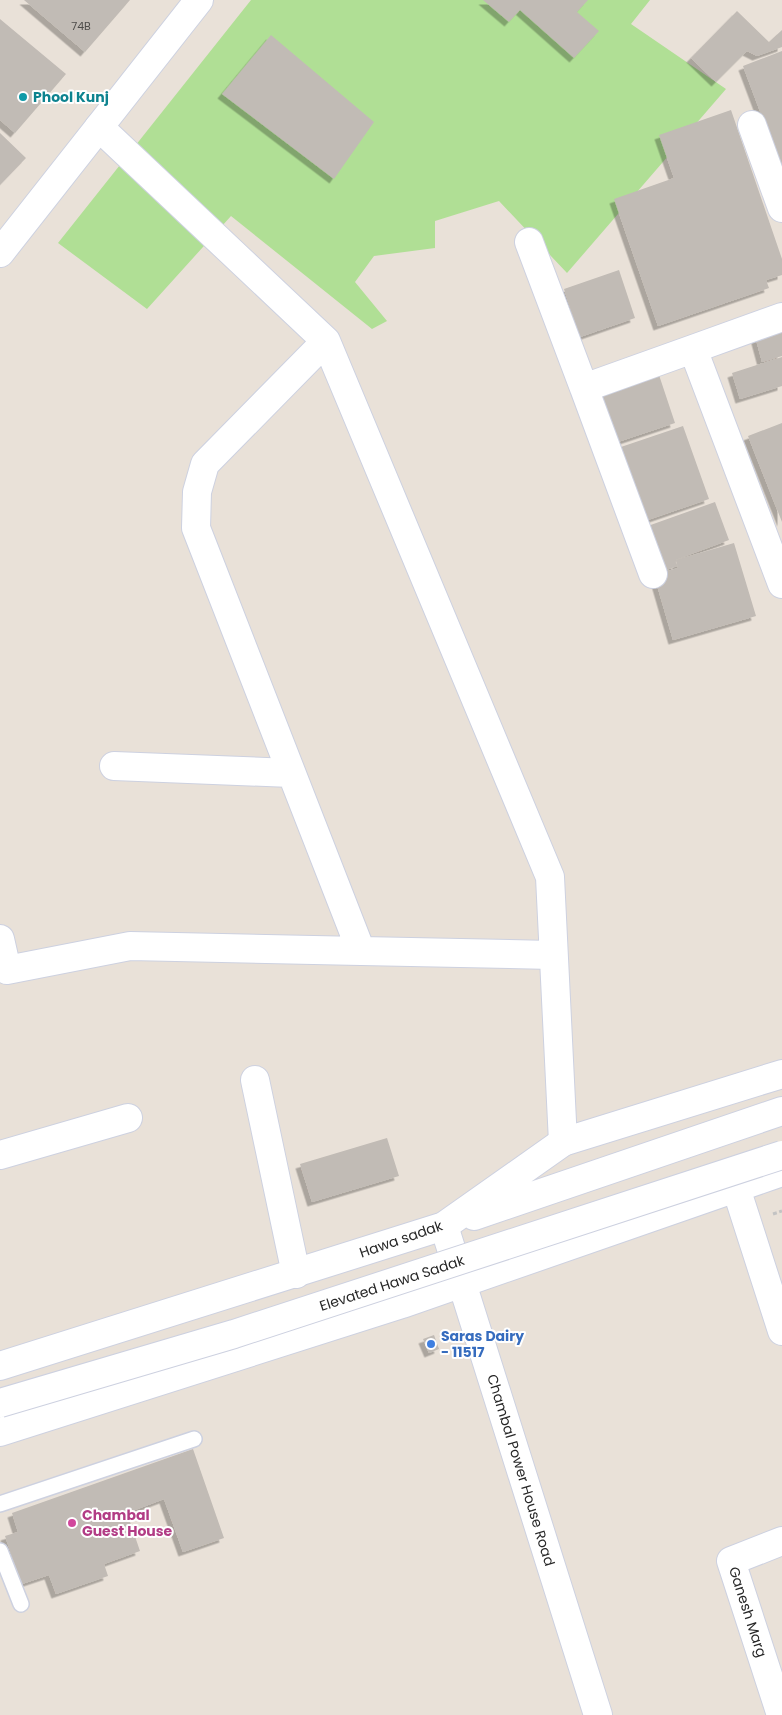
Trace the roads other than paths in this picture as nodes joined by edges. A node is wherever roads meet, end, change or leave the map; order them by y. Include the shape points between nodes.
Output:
1 (199, 0) edge
2 (752, 125) dead end
3 (99, 127) junction
4 (782, 208) edge
5 (529, 242) dead end
6 (0, 253) edge
7 (782, 317) edge
8 (326, 341) junction
9 (693, 349) junction
10 (584, 388) junction
11 (654, 574) dead end
12 (782, 584) edge
13 (114, 766) dead end
14 (291, 773) junction
15 (0, 939) edge
16 (361, 950) junction
17 (552, 955) junction
18 (4, 971) edge
19 (782, 1074) edge
20 (255, 1080) dead end
21 (782, 1111) edge
22 (128, 1118) dead end
23 (563, 1142) junction
24 (0, 1155) edge
25 (782, 1155) edge
26 (782, 1172) edge
27 (736, 1188) junction
28 (444, 1226) junction
29 (296, 1274) junction
30 (463, 1284) junction
31 (782, 1330) edge
32 (0, 1366) edge
33 (0, 1403) edge
34 (0, 1432) edge
35 (194, 1439) dead end
36 (0, 1504) edge
37 (782, 1541) edge
38 (0, 1550) edge
39 (21, 1604) dead end
40 (598, 1715) edge
41 (781, 1715) edge

1 - 3 street
2 - 4 street
3 - 6 street
3 - 8 street
5 - 10 street
7 - 9 street
8 - 14 street via 205,464 197,492 196,528
8 - 17 street via 550,877
9 - 10 street
9 - 12 street
10 - 11 street
13 - 14 street
14 - 16 street
15 - 18 street
16 - 17 street
16 - 18 street via 130,946
17 - 23 street
19 - 23 street, Hawa sadak
20 - 29 street
21 - 28 street
22 - 24 street
23 - 28 street, Hawa sadak
25 - 33 street, Elevated Hawa Sadak, bridge via 234,1334
26 - 27 street
27 - 30 street
27 - 31 street
28 - 29 street, Hawa sadak
28 - 30 street, Chambal Power House Road
29 - 32 street, Hawa sadak
30 - 34 street
30 - 40 street, Chambal Power House Road
35 - 36 lane
37 - 41 street, Ganesh Marg via 731,1561
38 - 39 lane

